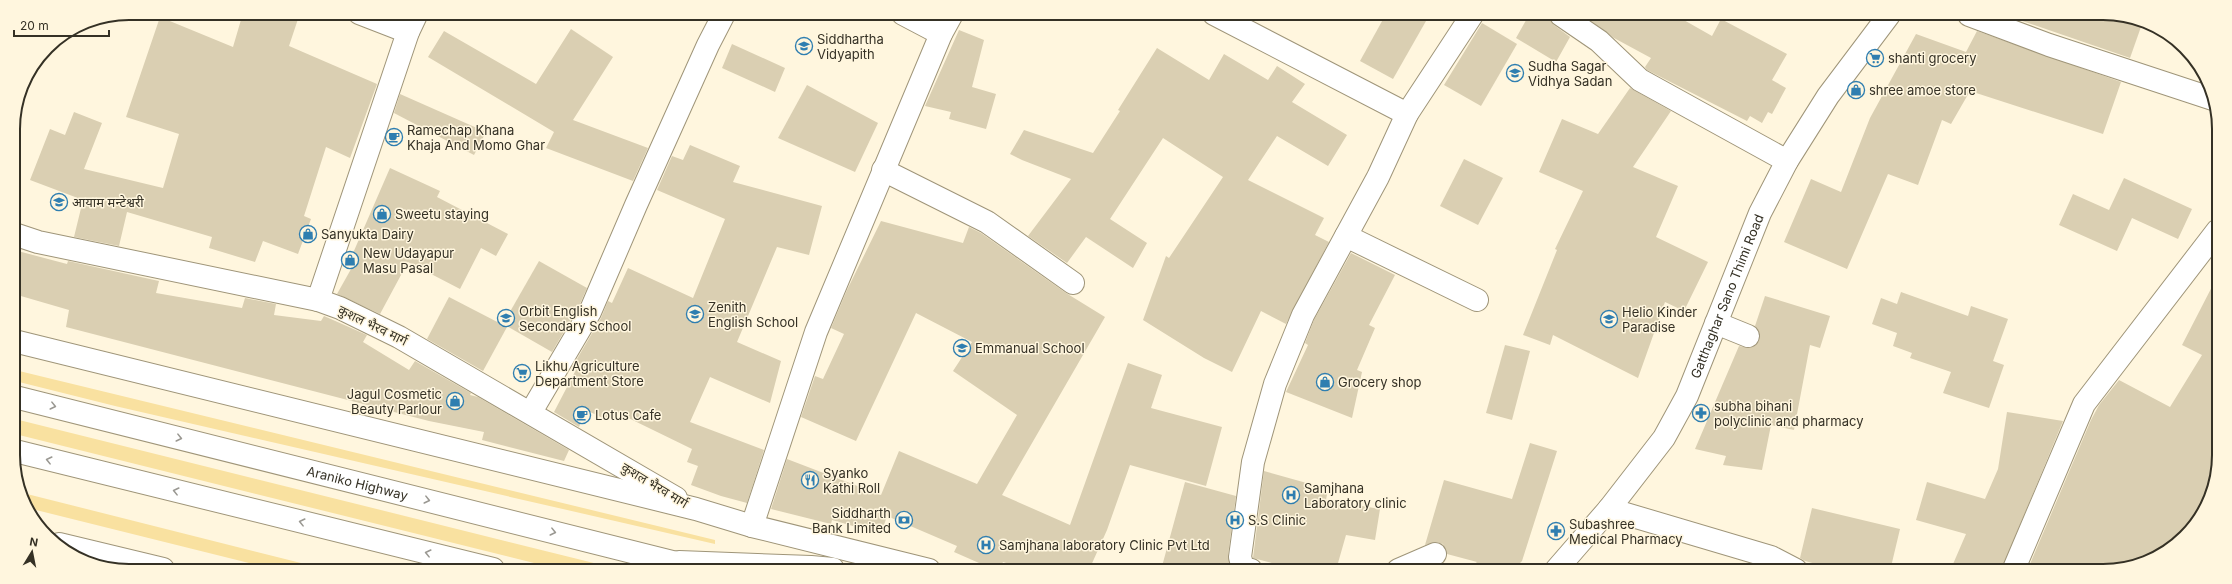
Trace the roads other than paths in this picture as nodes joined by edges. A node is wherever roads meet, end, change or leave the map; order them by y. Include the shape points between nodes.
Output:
1 (396, 20) edge
2 (721, 20) edge
3 (914, 20) edge
4 (949, 20) edge
5 (1226, 20) edge
6 (1468, 20) edge
7 (1568, 20) edge
8 (1886, 20) edge
9 (1983, 20) edge
10 (412, 23) edge
11 (941, 34) junction
12 (2207, 96) edge
13 (1407, 114) junction
14 (1787, 161) junction
15 (883, 170) junction
16 (20, 236) edge
17 (1346, 236) junction
18 (2212, 238) edge
19 (1073, 282) dead end
20 (318, 300) junction
21 (1477, 300) dead end
22 (1716, 324) junction
23 (1748, 336) dead end
24 (20, 342) edge
25 (20, 398) edge
26 (531, 412) junction
27 (20, 452) edge
28 (696, 509) junction
29 (1609, 510) junction
30 (752, 526) junction
31 (69, 546) edge
32 (1435, 554) dead end
33 (668, 561) junction
34 (142, 564) edge
35 (473, 564) edge
36 (680, 564) edge
37 (754, 564) edge
38 (905, 564) edge
39 (1242, 564) edge
40 (1412, 564) edge
41 (1561, 564) edge
42 (1784, 564) edge
43 (2016, 564) edge

1 - 10 main road
2 - 26 main road via 590,312
3 - 11 main road
4 - 11 main road
5 - 13 main road
6 - 13 main road
7 - 14 main road via 1599,41 1640,80
8 - 14 main road, Gatthaghar Sano Thimi Road via 1828,96
9 - 12 main road
10 - 20 main road
11 - 15 main road
13 - 17 main road via 1378,177
14 - 22 main road, Gatthaghar Sano Thimi Road via 1760,213
15 - 19 main road via 987,222
15 - 30 main road via 816,332
16 - 20 main road, कुशल‌ भैरव मार्ग via 38,242
17 - 21 main road
17 - 39 main road via 1303,315 1275,384 1253,462 1240,557
18 - 43 main road via 2084,404
20 - 26 main road, कुशल‌ भैरव मार्ग via 400,337
22 - 23 main road
22 - 29 main road, Gatthaghar Sano Thimi Road via 1687,396 1664,438
24 - 28 main road
25 -> 33 main road, Araniko Highway
26 - 28 main road, कुशल‌ भैरव मार्ग
35 -> 27 main road
28 - 30 main road
29 - 41 main road, Gatthaghar Sano Thimi Road
29 - 42 main road via 1771,557
30 - 38 main road
31 - 34 main road
32 - 40 main road
33 - 36 main road, Araniko Highway
33 - 37 main road

